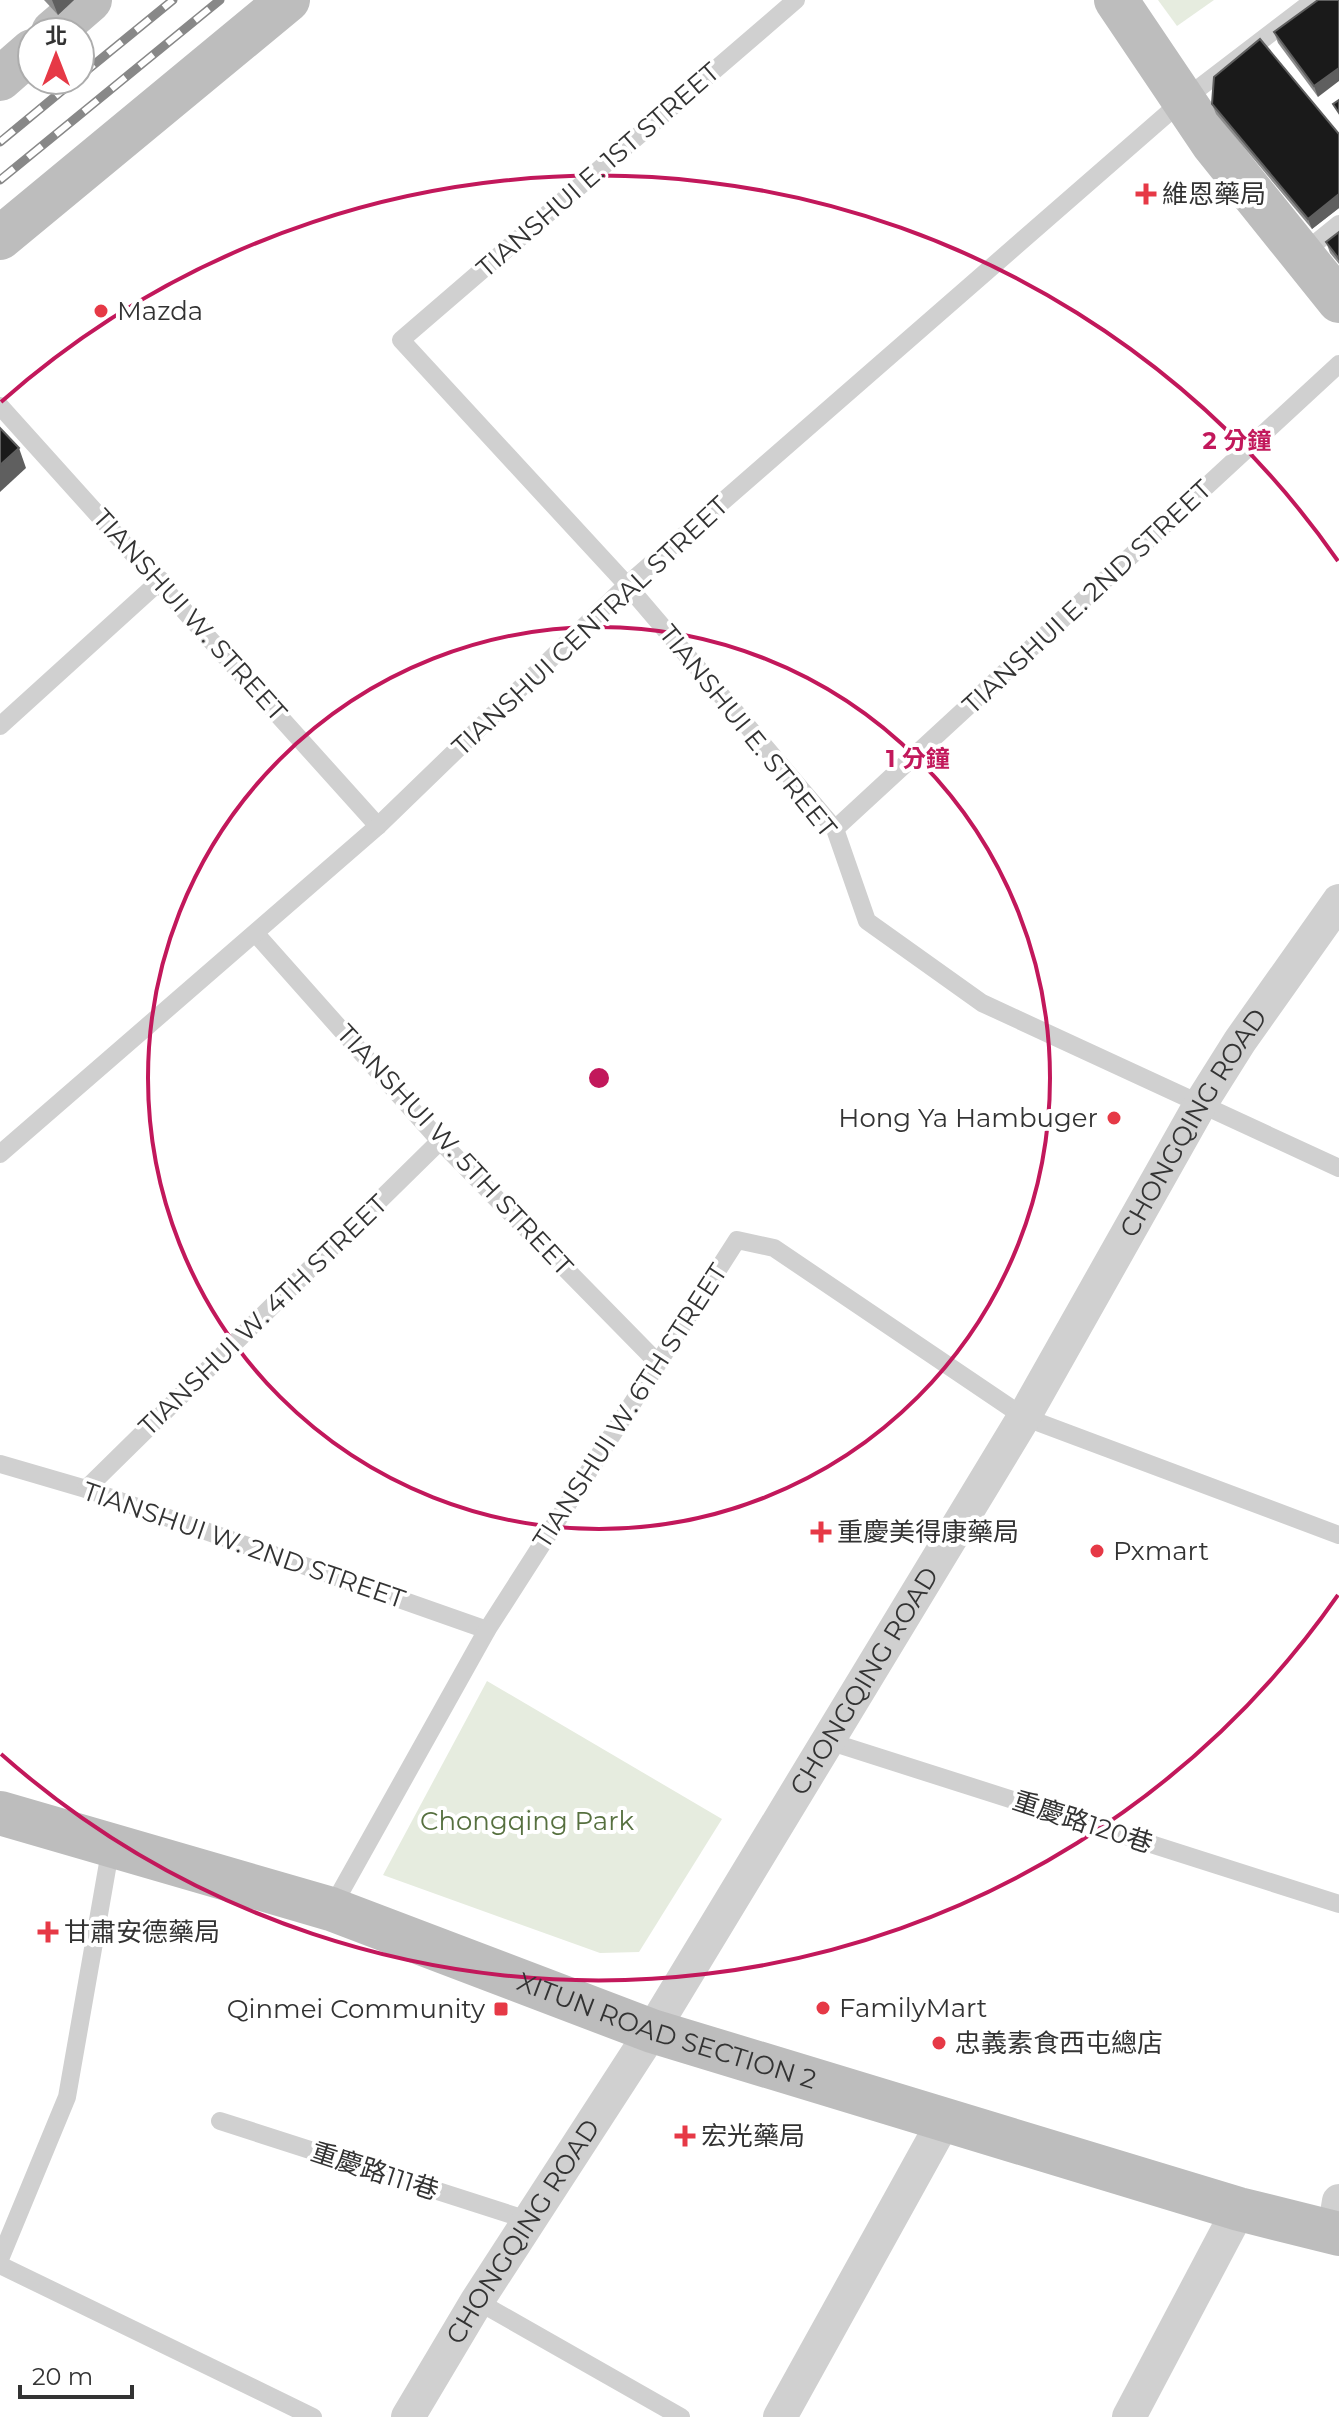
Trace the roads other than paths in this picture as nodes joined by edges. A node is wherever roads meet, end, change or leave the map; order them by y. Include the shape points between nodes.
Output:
1 (90, 0) edge
2 (288, 0) edge
3 (796, 0) edge
4 (1116, 0) edge
5 (1314, 0) edge
6 (72, 16) edge
7 (16, 65) edge
8 (0, 79) edge
9 (1182, 101) junction
10 (1339, 224) edge
11 (0, 238) edge
12 (1302, 254) junction
13 (1339, 301) edge
14 (401, 340) joint
15 (1339, 364) edge
16 (0, 406) edge
17 (161, 580) junction
18 (627, 585) junction
19 (0, 726) edge
20 (378, 826) junction
21 (835, 829) junction
22 (1339, 901) edge
23 (256, 934) junction
24 (1201, 1103) junction
25 (440, 1141) junction
26 (0, 1154) edge
27 (1339, 1168) edge
28 (657, 1362) junction
29 (1024, 1417) junction
30 (0, 1464) edge
31 (86, 1489) junction
32 (1339, 1535) edge
33 (487, 1630) junction
34 (828, 1741) junction
35 (0, 1813) edge
36 (111, 1846) junction
37 (1339, 1904) edge
38 (331, 1909) junction
39 (652, 2031) junction
40 (945, 2119) junction
41 (220, 2121) dead end
42 (1239, 2209) junction
43 (531, 2221) junction
44 (1337, 2222) edge
45 (0, 2262) edge
46 (477, 2301) junction
47 (313, 2417) edge
48 (408, 2417) edge
49 (681, 2417) edge
50 (780, 2417) edge
51 (1129, 2417) edge

1 - 6 street
2 - 11 street
3 - 14 lane, TIANSHUI E. 1ST STREET
4 - 9 street
5 - 9 lane, TIANSHUI CENTRAL STREET
7 - 8 street
9 - 12 street
9 - 18 lane, TIANSHUI CENTRAL STREET
10 - 12 lane
12 - 13 street
14 - 18 lane, TIANSHUI E. STREET
15 - 21 lane, TIANSHUI E. 2ND STREET
16 - 17 lane, TIANSHUI W. STREET
17 - 19 lane
17 - 20 lane, TIANSHUI W. STREET
18 - 20 lane, TIANSHUI CENTRAL STREET
18 - 21 lane, TIANSHUI E. STREET
20 - 23 lane, TIANSHUI CENTRAL STREET
21 - 24 lane, TIANSHUI E. STREET via 867,921 982,1003
22 - 24 street, CHONGQING ROAD
23 - 25 lane, TIANSHUI W. 5TH STREET
23 - 26 lane, TIANSHUI CENTRAL STREET
24 - 27 lane, TIANSHUI E. STREET
24 - 29 street, CHONGQING ROAD
25 - 28 lane, TIANSHUI W. 5TH STREET
25 - 31 lane, TIANSHUI W. 4TH STREET
28 - 29 lane, TIANSHUI W. 6TH STREET via 737,1240 774,1248
28 - 33 lane, TIANSHUI W. 6TH STREET
29 - 32 lane, TIANSHUI W. 6TH STREET
29 - 34 street, CHONGQING ROAD
30 - 31 lane, TIANSHUI W. 2ND STREET
31 - 33 lane, TIANSHUI W. 2ND STREET
33 - 38 lane, TIANSHUI W. 6TH STREET
34 - 37 lane, 重慶路120巷
34 - 39 street, CHONGQING ROAD
35 - 36 street, XITUN ROAD SECTION 2
36 - 38 street, XITUN ROAD SECTION 2
36 - 45 lane via 67,2097
38 - 39 street, XITUN ROAD SECTION 2
39 - 40 street, XITUN ROAD SECTION 2
39 - 43 street, CHONGQING ROAD
40 - 42 street, XITUN ROAD SECTION 2
40 - 50 street
41 - 43 lane, 重慶路111巷
42 - 44 street, XITUN ROAD SECTION 2
42 - 51 street
43 - 46 street, CHONGQING ROAD
45 - 47 lane
46 - 48 street, CHONGQING ROAD
46 - 49 lane

